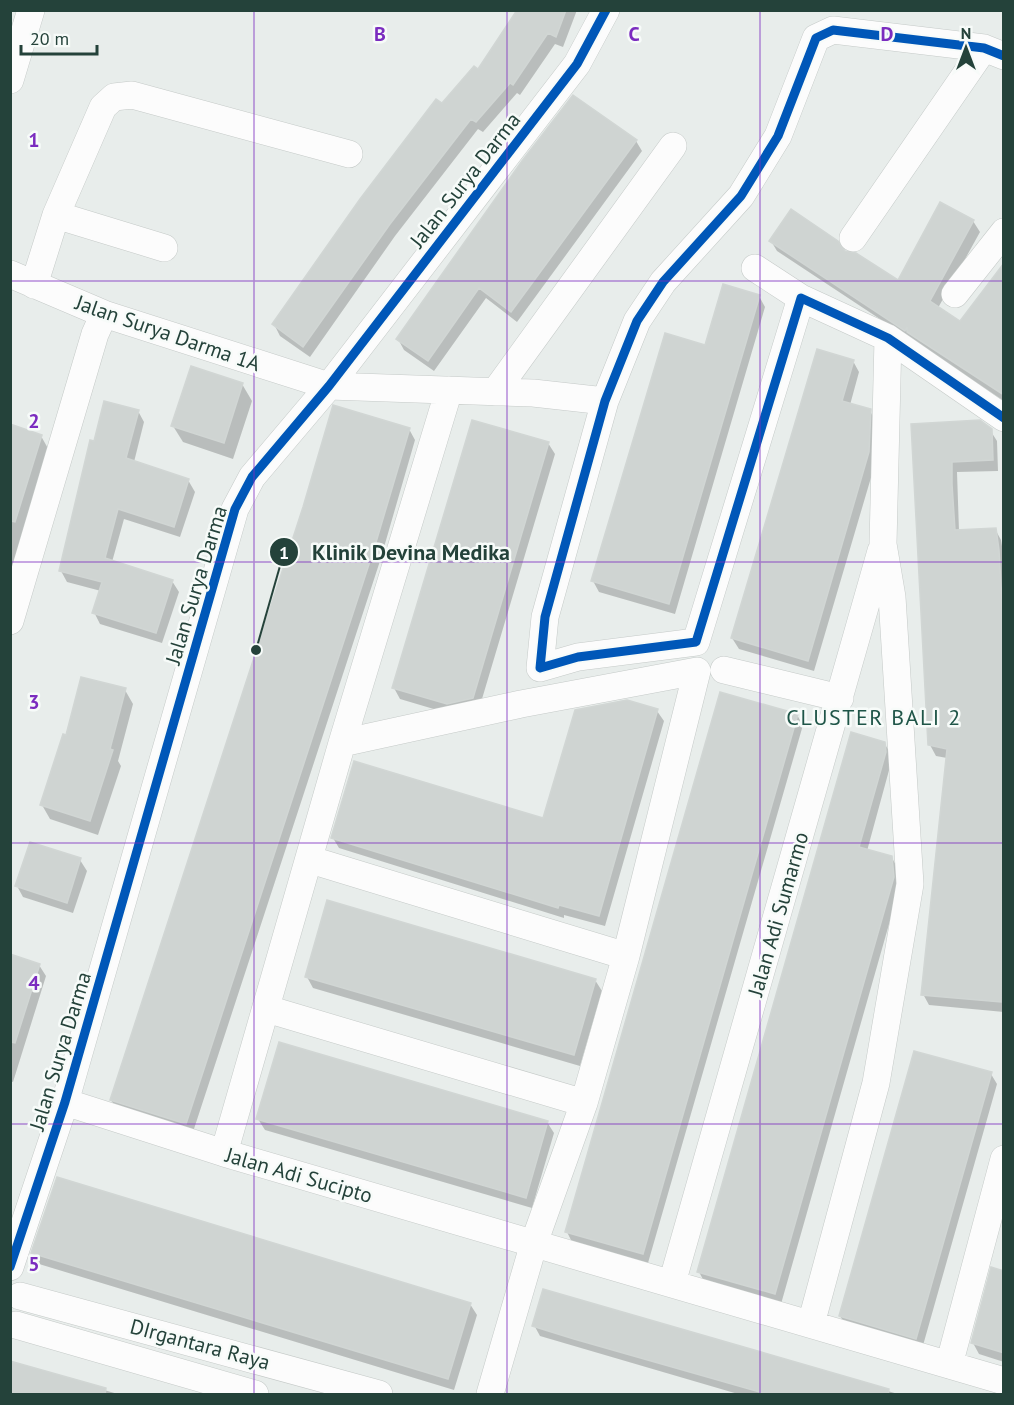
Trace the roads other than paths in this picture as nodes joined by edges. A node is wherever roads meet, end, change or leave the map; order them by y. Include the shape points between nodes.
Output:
1 (31, 10) edge
2 (606, 10) edge
3 (994, 52) edge
4 (10, 80) edge
5 (673, 146) dead end
6 (349, 154) dead end
7 (56, 215) junction
8 (1004, 232) edge
9 (853, 238) dead end
10 (164, 249) dead end
11 (755, 268) dead end
12 (22, 280) edge
13 (955, 294) dead end
14 (801, 298) junction
15 (104, 314) junction
16 (888, 338) junction
17 (329, 386) junction
18 (449, 390) junction
19 (495, 392) junction
20 (605, 401) junction
21 (1004, 418) edge
22 (883, 544) junction
23 (10, 621) edge
24 (724, 670) dead end
25 (840, 698) junction
26 (342, 743) junction
27 (311, 860) junction
28 (626, 956) junction
29 (267, 1009) junction
30 (65, 1102) junction
31 (584, 1103) junction
32 (224, 1153) junction
33 (1004, 1159) edge
34 (995, 1226) edge
35 (534, 1243) junction
36 (10, 1267) edge
37 (672, 1283) junction
38 (15, 1291) edge
39 (811, 1324) junction
40 (14, 1328) edge
41 (949, 1365) junction
42 (1004, 1381) edge
43 (304, 1384) edge
44 (255, 1395) edge
45 (379, 1395) edge
46 (490, 1395) edge

1 - 4 street
2 - 17 street, Jalan Surya Darma via 577,64
3 - 9 street
3 - 20 street via 833,30 816,38 778,136 741,196 663,282 638,321
5 - 19 street
6 - 7 street via 132,94 114,98 103,107
7 - 10 street
7 - 12 street
8 - 13 street
11 - 14 street
12 - 15 street, Jalan Surya Darma 1A
14 - 16 street
14 - 20 street via 696,642 578,657 540,668 545,617
15 - 17 street, Jalan Surya Darma 1A
15 - 23 street
16 - 21 street
16 - 22 street
17 - 18 street, Jalan Surya Darma 1A
17 - 30 street, Jalan Surya Darma via 252,477 235,509
18 - 19 street, Jalan Surya Darma 1A
18 - 26 street
19 - 20 street, Jalan Surya Darma 1A
22 - 25 street, Jalan Adi Sumarmo
22 - 39 street via 892,597 910,884 876,1083
24 - 25 street
25 - 37 street, Jalan Adi Sumarmo
26 - 27 street
26 - 28 street via 697,671
27 - 28 street
27 - 29 street
28 - 31 street
29 - 31 street
29 - 32 street
30 - 32 street, Jalan Adi Sucipto
30 - 36 street, Jalan Surya Darma
31 - 35 street
32 - 35 street, Jalan Adi Sucipto
33 - 34 street
34 - 41 street
35 - 37 street, Jalan Adi Sucipto
35 - 46 street
37 - 39 street, Jalan Adi Sucipto
38 - 40 street via 22,1314
38 - 43 street, DIrgantara Raya
39 - 41 street, Jalan Adi Sucipto
40 - 44 street, DIrgantara Raya
41 - 42 street, Jalan Adi Sucipto
43 - 45 street, DIrgantara Raya

